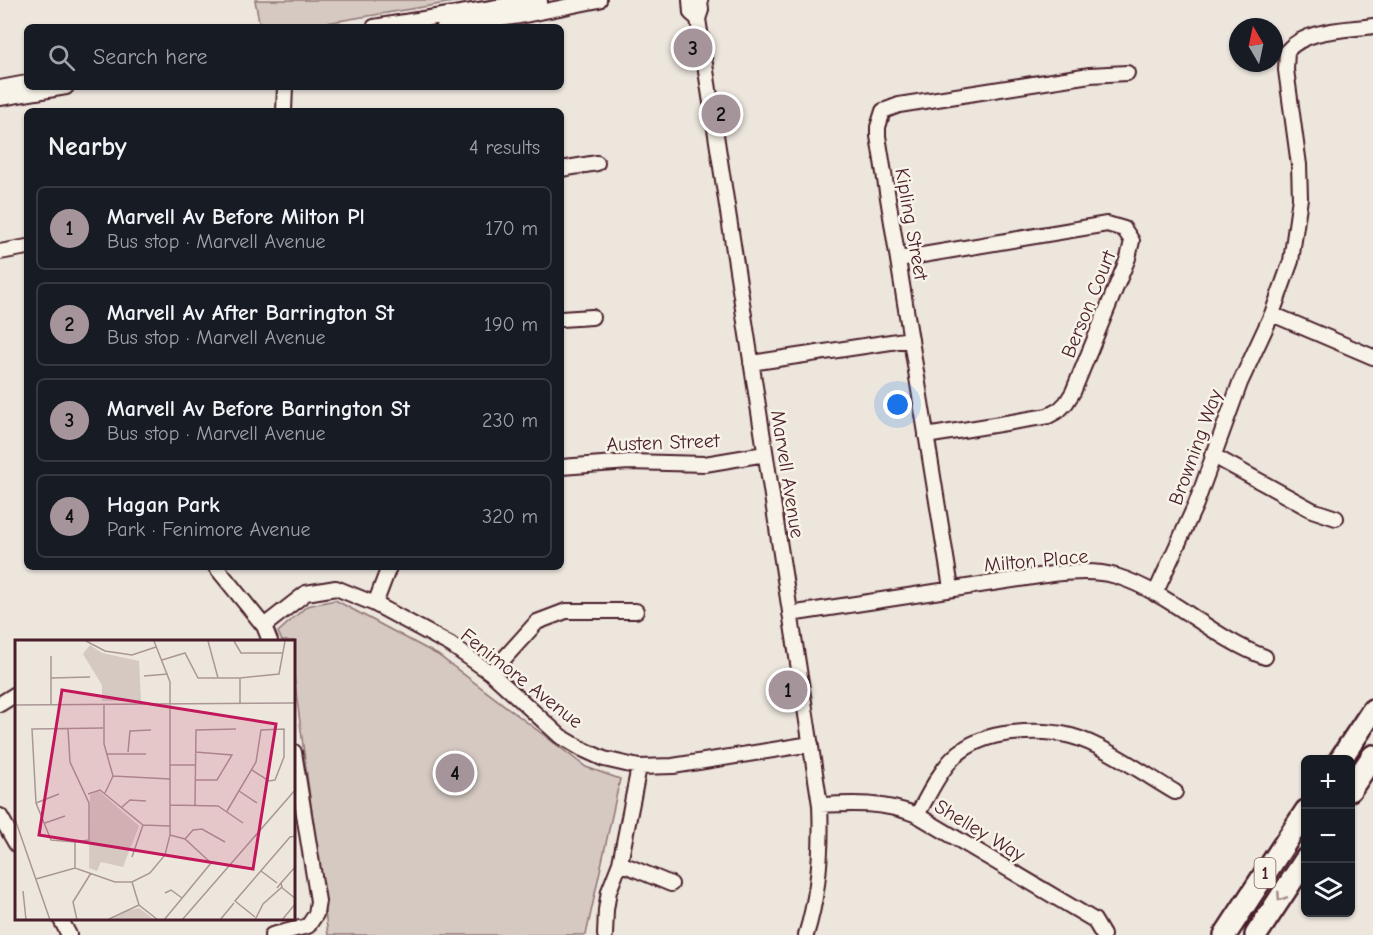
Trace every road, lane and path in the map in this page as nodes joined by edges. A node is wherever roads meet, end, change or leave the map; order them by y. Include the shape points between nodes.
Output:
1 (540, 0) edge
2 (599, 0) edge
3 (690, 0) edge
4 (700, 0) edge
5 (698, 19) junction
6 (392, 24) edge
7 (465, 24) edge
8 (1373, 26) edge
9 (1127, 73) dead end
10 (24, 84) edge
11 (0, 88) edge
12 (48, 90) edge
13 (276, 90) edge
14 (285, 90) edge
15 (0, 98) edge
16 (283, 108) edge
17 (284, 108) edge
18 (597, 164) dead end
19 (564, 169) edge
20 (24, 248) edge
21 (0, 252) edge
22 (899, 259) junction
23 (1272, 315) junction
24 (592, 317) dead end
25 (564, 319) edge
26 (911, 339) junction
27 (1373, 357) edge
28 (751, 363) junction
29 (926, 436) junction
30 (765, 454) junction
31 (1212, 455) junction
32 (564, 467) edge
33 (1336, 518) dead end
34 (218, 570) edge
35 (387, 570) edge
36 (951, 588) junction
37 (1155, 594) junction
38 (375, 604) junction
39 (636, 611) dead end
40 (790, 614) junction
41 (264, 626) junction
42 (270, 640) edge
43 (1265, 657) dead end
44 (492, 674) junction
45 (15, 695) edge
46 (0, 704) edge
47 (1373, 710) edge
48 (811, 744) junction
49 (1343, 755) edge
50 (1373, 756) edge
51 (296, 764) edge
52 (639, 767) junction
53 (1355, 783) edge
54 (1175, 792) dead end
55 (819, 805) junction
56 (917, 815) junction
57 (0, 816) edge
58 (1301, 817) edge
59 (15, 842) edge
60 (620, 863) junction
61 (1302, 863) edge
62 (671, 884) dead end
63 (61, 920) edge
64 (69, 935) edge
65 (272, 935) edge
66 (605, 935) edge
67 (806, 935) edge
68 (1102, 935) edge
69 (1225, 935) edge
70 (1256, 935) edge

1 - 6 street
2 - 7 street
3 - 5 street, Marvell Avenue via 691,12
4 - 5 street, Marvell Avenue
5 - 28 street, Marvell Avenue
8 - 23 street, Browning Way via 1312,36 1287,51 1300,198 1291,261
9 - 22 street, Kipling Street via 1090,75 899,105 884,111 878,136
10 - 11 street
12 - 15 street
13 - 16 street
14 - 17 street
18 - 19 street
20 - 21 street
22 - 26 street, Kipling Street
22 - 29 street, Berson Court via 1107,224 1124,229 1132,241 1083,370 1059,410 1048,416
23 - 27 street
23 - 31 street, Browning Way
24 - 25 street
26 - 28 street
26 - 29 street, Kipling Street
28 - 30 street, Marvell Avenue
29 - 36 street, Kipling Street
30 - 32 street, Austen Street via 705,464 628,462
30 - 40 street, Marvell Avenue
31 - 33 street via 1312,510
31 - 37 street, Browning Way via 1196,504
34 - 41 street
35 - 38 street
36 - 37 street, Milton Place via 1077,572 1114,575
36 - 40 street, Milton Place
37 - 43 street, Milton Place via 1245,650
38 - 41 street, Fenimore Avenue via 336,588 306,593
38 - 44 street, Fenimore Avenue via 451,645
39 - 44 street via 566,611 537,622
40 - 48 street, Marvell Avenue
41 - 42 street
44 - 52 street, Fenimore Avenue via 560,736 604,759
45 - 46 street
47 - 49 highway
48 - 52 street, Fenimore Avenue via 673,766
48 - 55 street, Marvell Avenue
50 - 53 highway
51 - 65 street via 318,900 316,914 308,926
52 - 60 street
54 - 56 street via 1073,736 1018,732 987,738 960,752
55 - 56 street, Shelley Way via 860,802
55 - 67 street, Marvell Avenue via 820,862
56 - 68 street, Shelley Way via 1094,920
57 - 59 street
58 - 69 highway, 1
60 - 62 street
60 - 66 street via 609,891
61 -> 70 highway, 1
63 - 64 street

